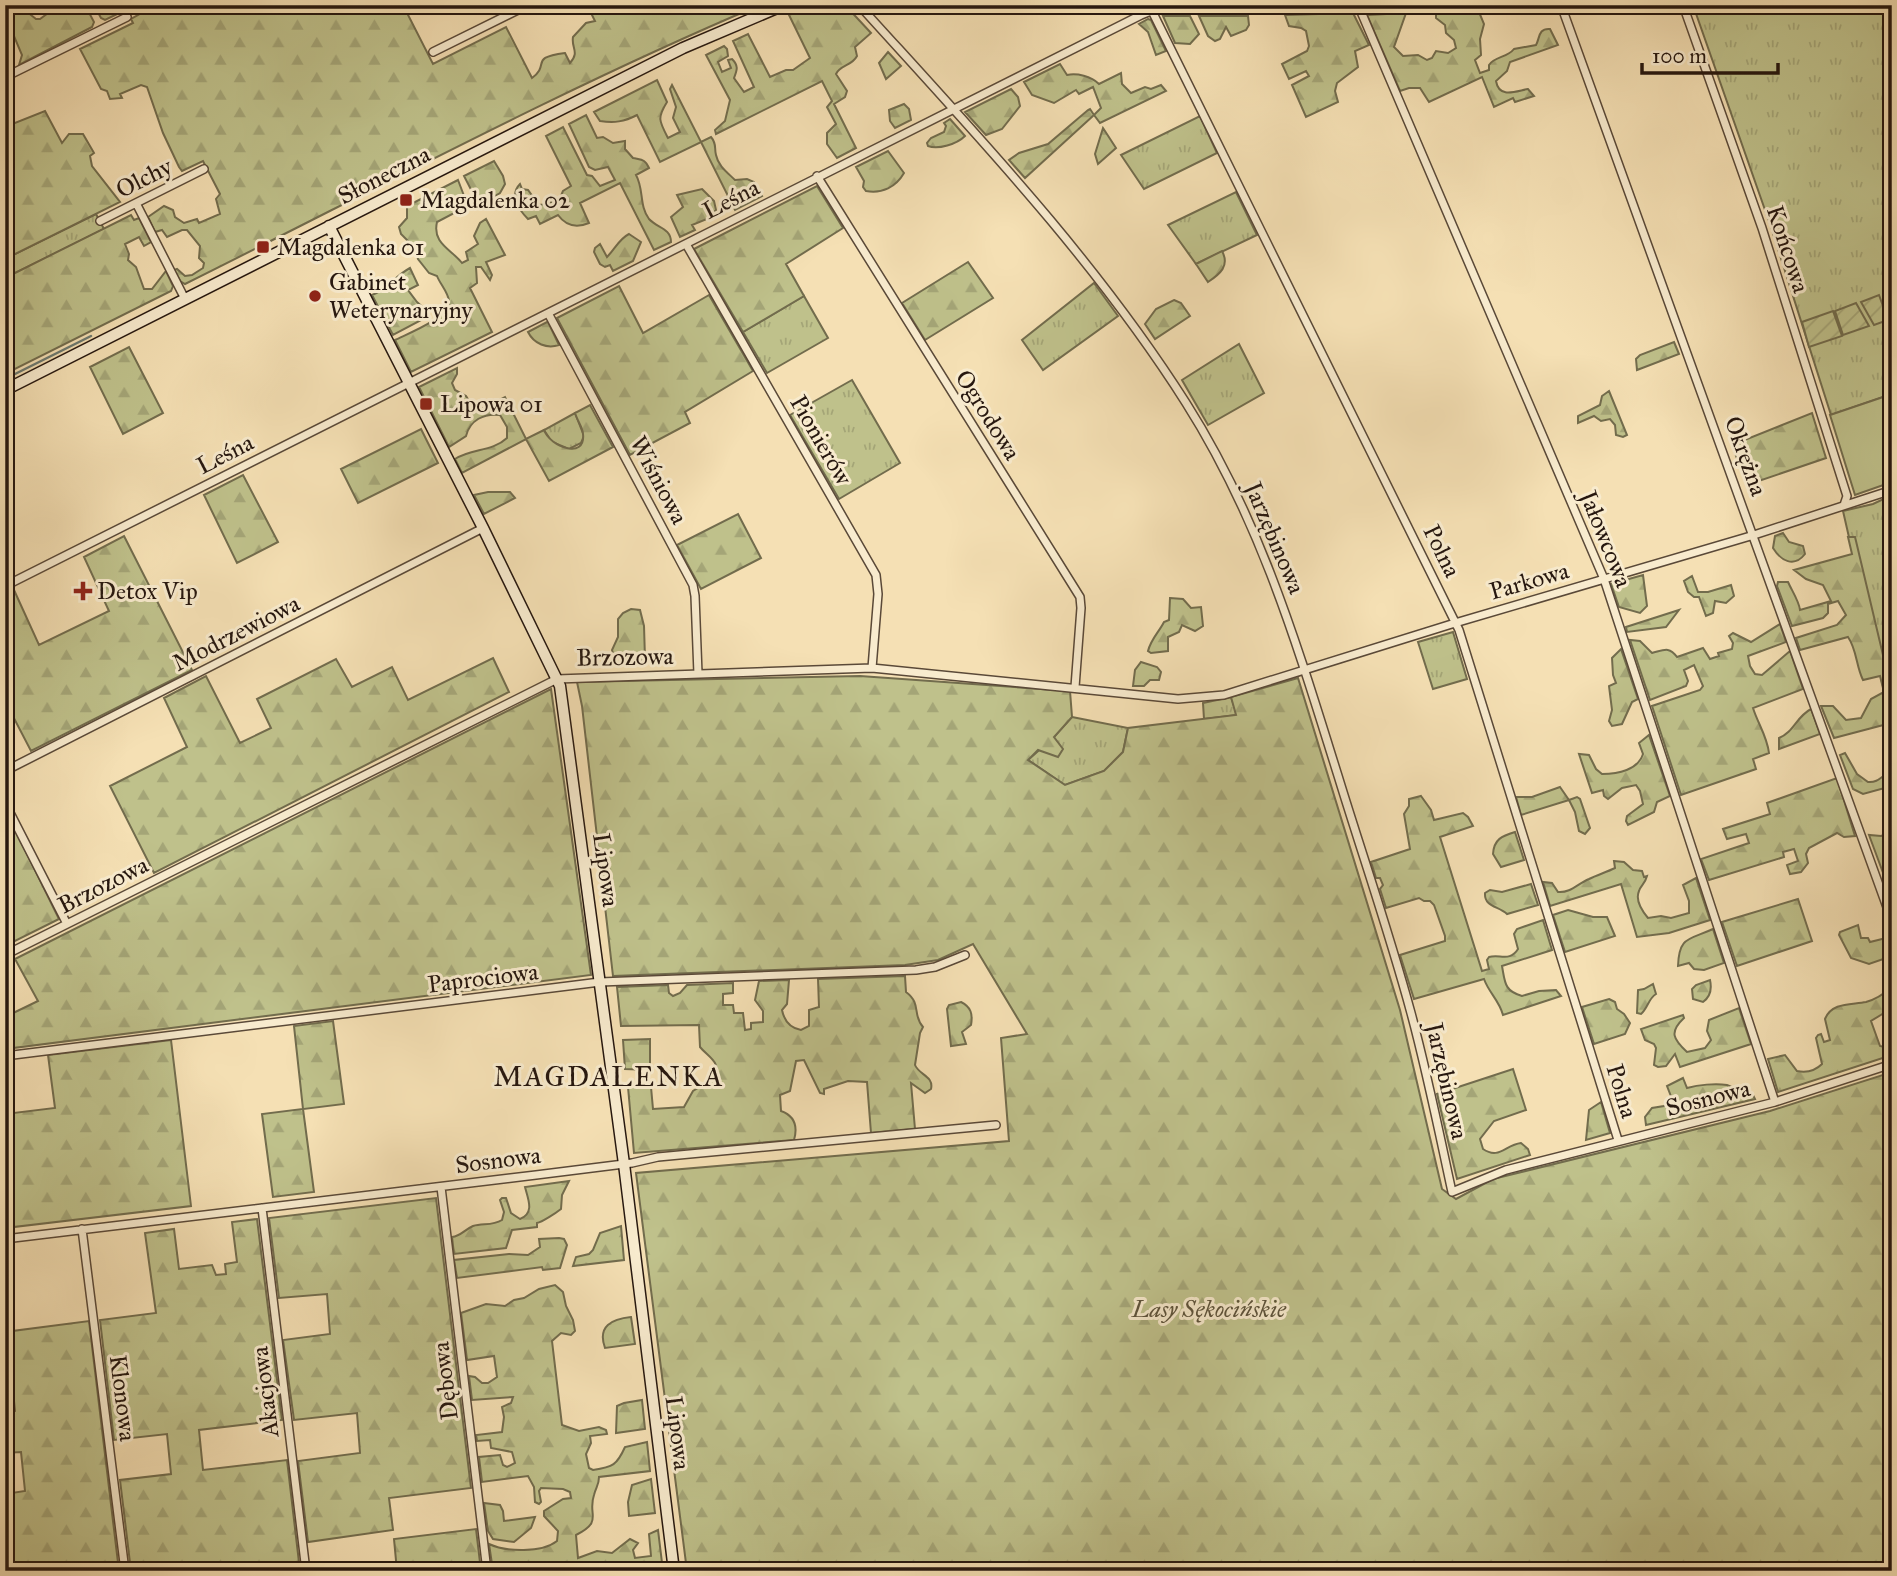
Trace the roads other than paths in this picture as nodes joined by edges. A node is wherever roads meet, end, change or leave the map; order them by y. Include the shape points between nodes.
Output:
1 (528, 5) edge
2 (784, 5) edge
3 (859, 5) edge
4 (1514, 5) edge
5 (1561, 5) edge
6 (1683, 5) edge
7 (1359, 7) junction
8 (1152, 10) junction
9 (127, 18) dead end
10 (433, 52) dead end
11 (5, 77) edge
12 (953, 108) junction
13 (204, 169) dead end
14 (817, 176) junction
15 (136, 203) junction
16 (100, 221) dead end
17 (329, 226) junction
18 (686, 244) junction
19 (185, 299) junction
20 (548, 313) junction
21 (408, 383) junction
22 (5, 390) edge
23 (1892, 490) edge
24 (1844, 506) junction
25 (483, 528) junction
26 (1754, 535) junction
27 (1604, 579) junction
28 (5, 586) edge
29 (1455, 623) junction
30 (872, 668) junction
31 (1305, 670) junction
32 (698, 674) junction
33 (558, 679) junction
34 (1075, 687) junction
35 (5, 771) edge
36 (5, 803) edge
37 (1892, 922) edge
38 (67, 924) junction
39 (5, 955) edge
40 (965, 955) dead end
41 (600, 982) junction
42 (5, 1056) edge
43 (1892, 1064) edge
44 (1775, 1102) junction
45 (996, 1125) dead end
46 (1618, 1140) junction
47 (624, 1164) junction
48 (440, 1187) junction
49 (1452, 1192) joint
50 (262, 1209) junction
51 (82, 1229) junction
52 (5, 1239) edge
53 (125, 1571) edge
54 (306, 1571) edge
55 (487, 1571) edge
56 (674, 1571) edge

1 - 10 street
2 - 17 street, Słoneczna via 683,48
3 - 12 street, Jarzębinowa
4 - 7 street, Leśna
5 - 26 street, Okrężna
6 - 24 street, Końcowa via 1762,228 1847,496
7 - 8 street, Leśna
7 - 27 street, Jałowcowa
8 - 12 street, Leśna
8 - 29 street, Polna
9 - 11 street
12 - 14 street, Leśna
12 - 31 street, Jarzębinowa via 1091,269 1188,406 1266,559
13 - 15 street, Olchy
14 - 18 street, Leśna
14 - 34 street, Ogrodowa via 1080,597
15 - 16 street, Olchy
15 - 19 street
17 - 19 street, Słoneczna
17 - 21 street, Lipowa
18 - 20 street, Leśna
18 - 30 street, Pionierów via 877,578
19 - 22 street, Słoneczna
20 - 21 street, Leśna
20 - 32 street, Wiśniowa via 693,585
21 - 25 street, Lipowa
21 - 28 street, Leśna
23 - 24 street, Parkowa
24 - 26 street, Parkowa
25 - 33 street, Lipowa
25 - 35 street, Modrzewiowa
26 - 27 street, Parkowa
26 - 37 street, Okrężna
27 - 29 street, Parkowa
27 - 44 street, Jałowcowa
29 - 31 street, Parkowa
29 - 46 street, Polna
30 - 32 street, Brzozowa
30 - 34 street, Brzozowa
31 - 34 street, Brzozowa via 1206,698
31 - 49 street, Jarzębinowa via 1412,1014
32 - 33 street, Brzozowa
33 - 38 street, Brzozowa
33 - 41 street, Lipowa
36 - 38 street
38 - 39 street, Brzozowa
40 - 41 street, Paprociowa via 916,970
41 - 42 street, Paprociowa
41 - 47 street, Lipowa
43 - 44 street, Sosnowa
44 - 46 street, Sosnowa
45 - 47 street, Sosnowa
46 - 49 street, Sosnowa via 1506,1170
47 - 48 street, Sosnowa
47 - 56 street, Lipowa
48 - 50 street, Sosnowa
48 - 55 street, Dębowa
50 - 51 street, Sosnowa
50 - 54 street, Akacjowa
51 - 52 street, Sosnowa
51 - 53 street, Klonowa

